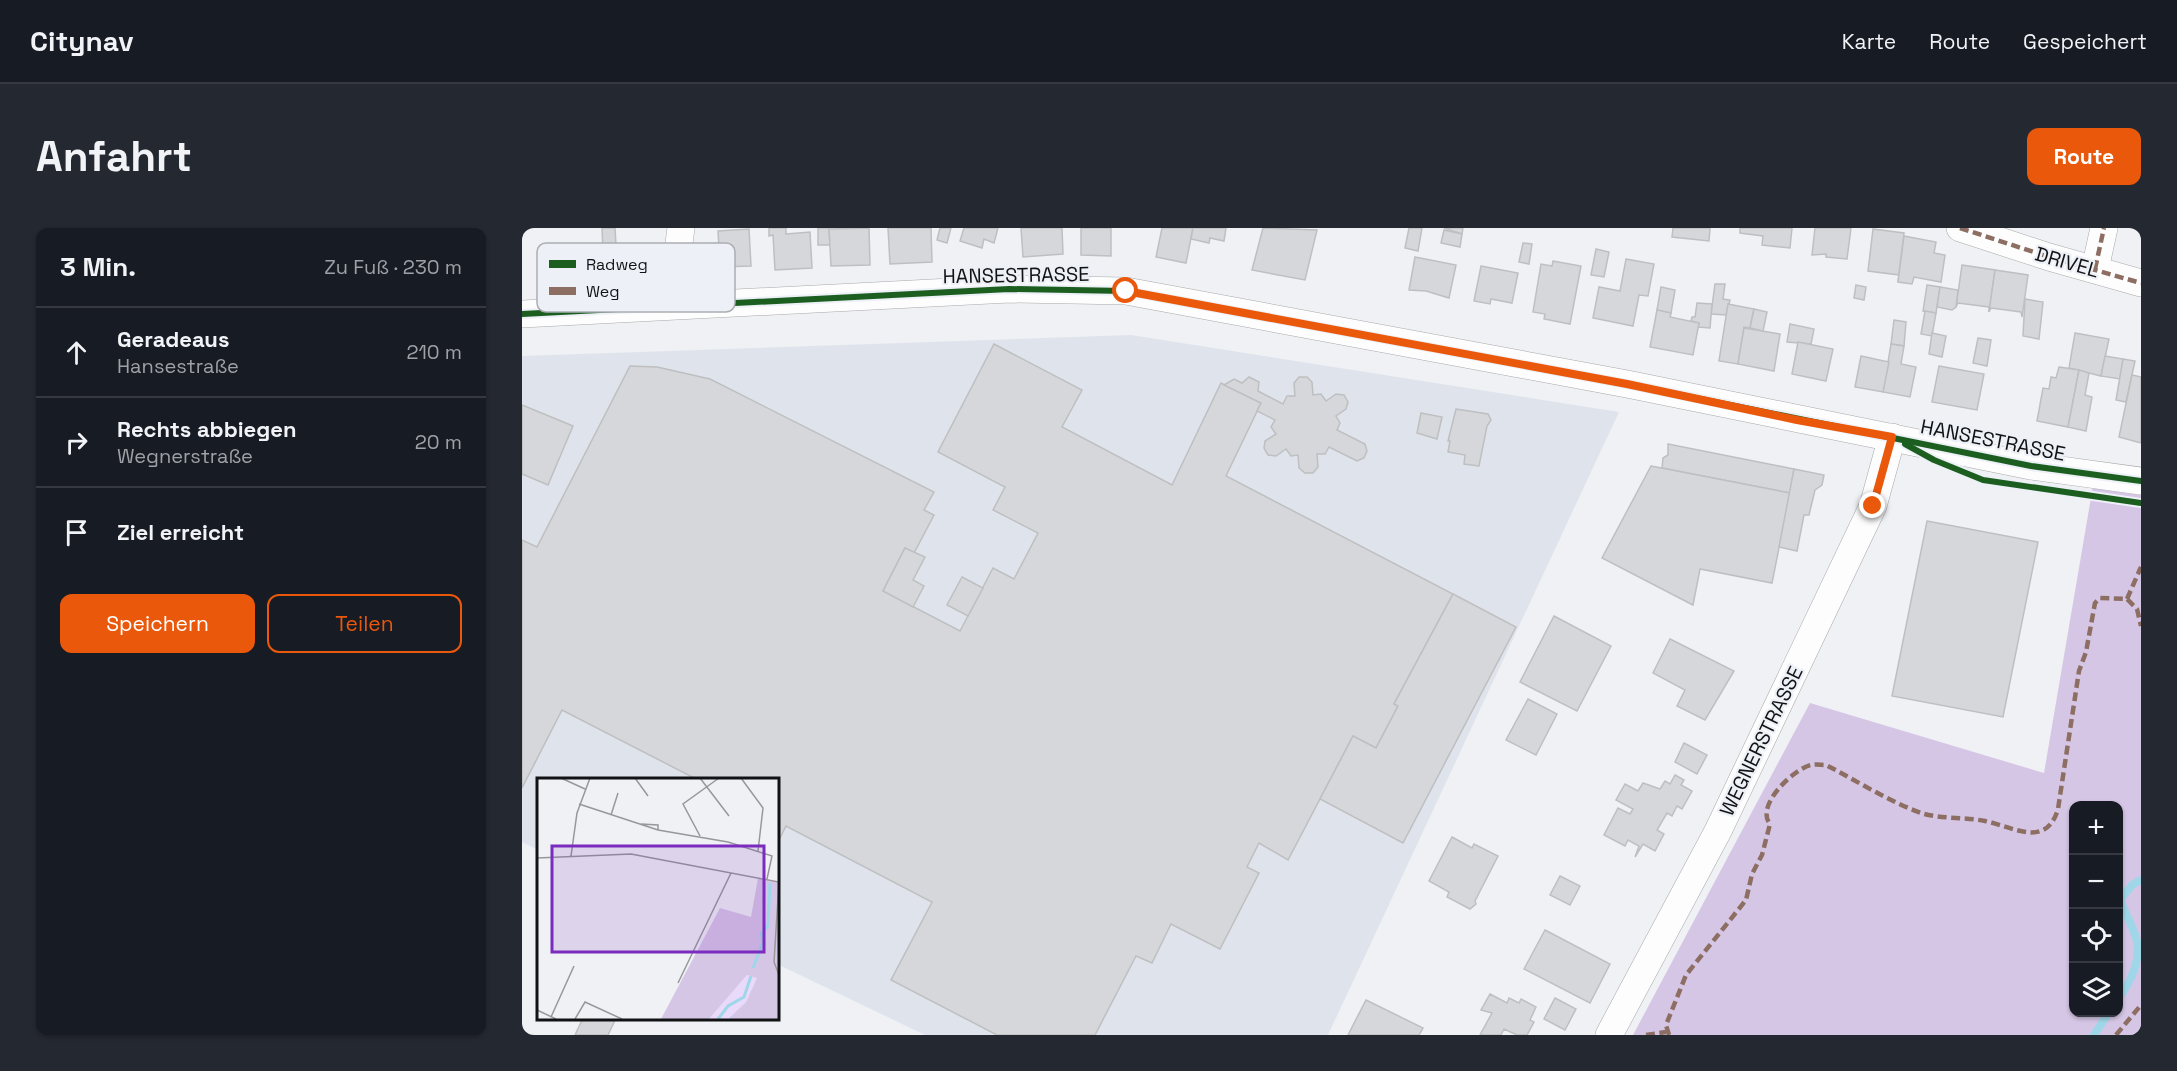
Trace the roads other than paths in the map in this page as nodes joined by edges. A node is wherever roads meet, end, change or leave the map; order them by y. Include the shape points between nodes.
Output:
1 (681, 228) edge
2 (1960, 228) edge
3 (2104, 228) edge
4 (679, 243) edge
5 (2095, 269) junction
6 (2141, 283) edge
7 (735, 302) edge
8 (555, 312) edge
9 (522, 314) edge
10 (1892, 437) junction
11 (2141, 481) edge
12 (1609, 1035) edge

1 - 4 street
2 - 5 street, DRIVEL
3 - 5 street
5 - 6 street, DRIVEL
7 - 10 street, HANSESTRASSE via 1009,289 1126,291
8 - 9 street, HANSESTRASSE
10 - 11 street, HANSESTRASSE via 2031,466
10 - 12 street, WEGNERSTRASSE via 1868,517 1718,831

